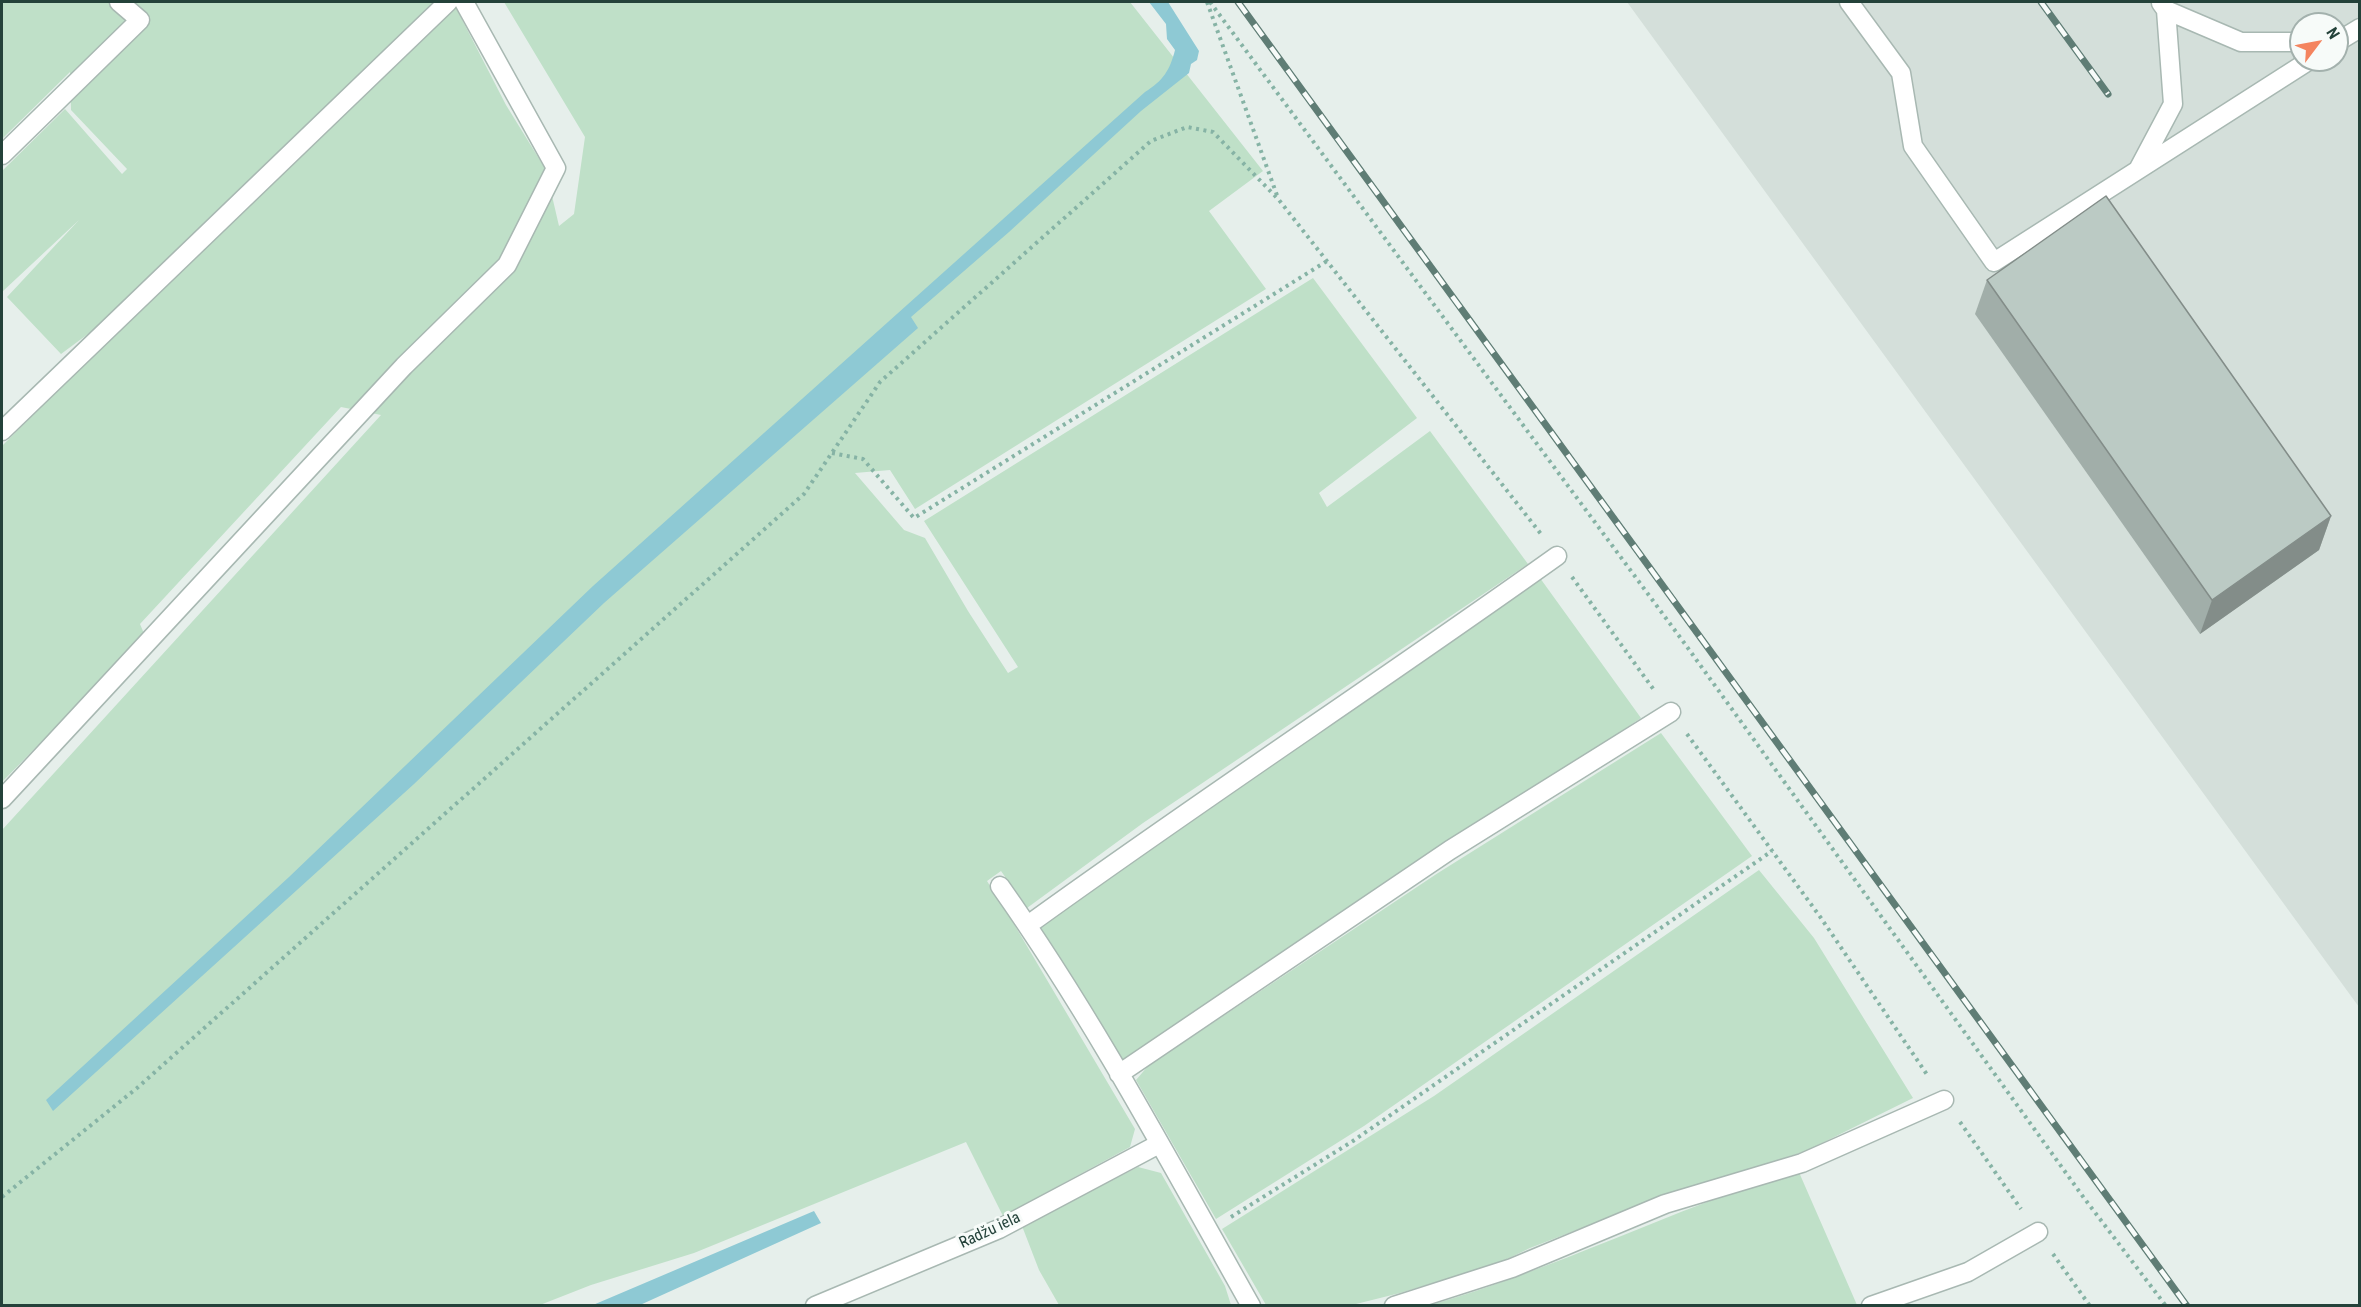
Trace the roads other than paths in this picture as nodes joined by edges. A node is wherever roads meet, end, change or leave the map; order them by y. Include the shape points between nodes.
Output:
1 (119, 2) edge
2 (448, 2) edge
3 (464, 2) edge
4 (1849, 2) edge
5 (2163, 6) edge
6 (2289, 42) edge
7 (2291, 72) edge
8 (2, 155) edge
9 (2139, 169) junction
10 (2, 431) edge
11 (1557, 556) road end
12 (1671, 712) road end
13 (2, 799) edge
14 (1000, 886) dead end
15 (1028, 925) junction
16 (1119, 1074) junction
17 (1944, 1100) road end
18 (1159, 1144) junction
19 (2038, 1232) road end
20 (815, 1305) edge
21 (1251, 1305) edge
22 (1394, 1305) edge
23 (1871, 1305) edge

1 - 8 lane via 140,20
2 - 10 lane
3 - 13 lane via 556,168 507,265 404,366
4 - 9 lane via 1901,73 1913,146 1994,262
5 - 6 lane via 2241,42
5 - 9 lane via 2173,104
7 - 9 lane
11 - 15 lane via 1416,657 1163,827
12 - 16 lane via 1450,850
14 - 15 lane
15 - 16 lane
16 - 18 lane
17 - 22 lane via 1802,1163 1665,1204 1512,1268
18 - 20 lane, Radžu iela via 999,1229
18 - 21 lane
19 - 23 lane via 1968,1272

